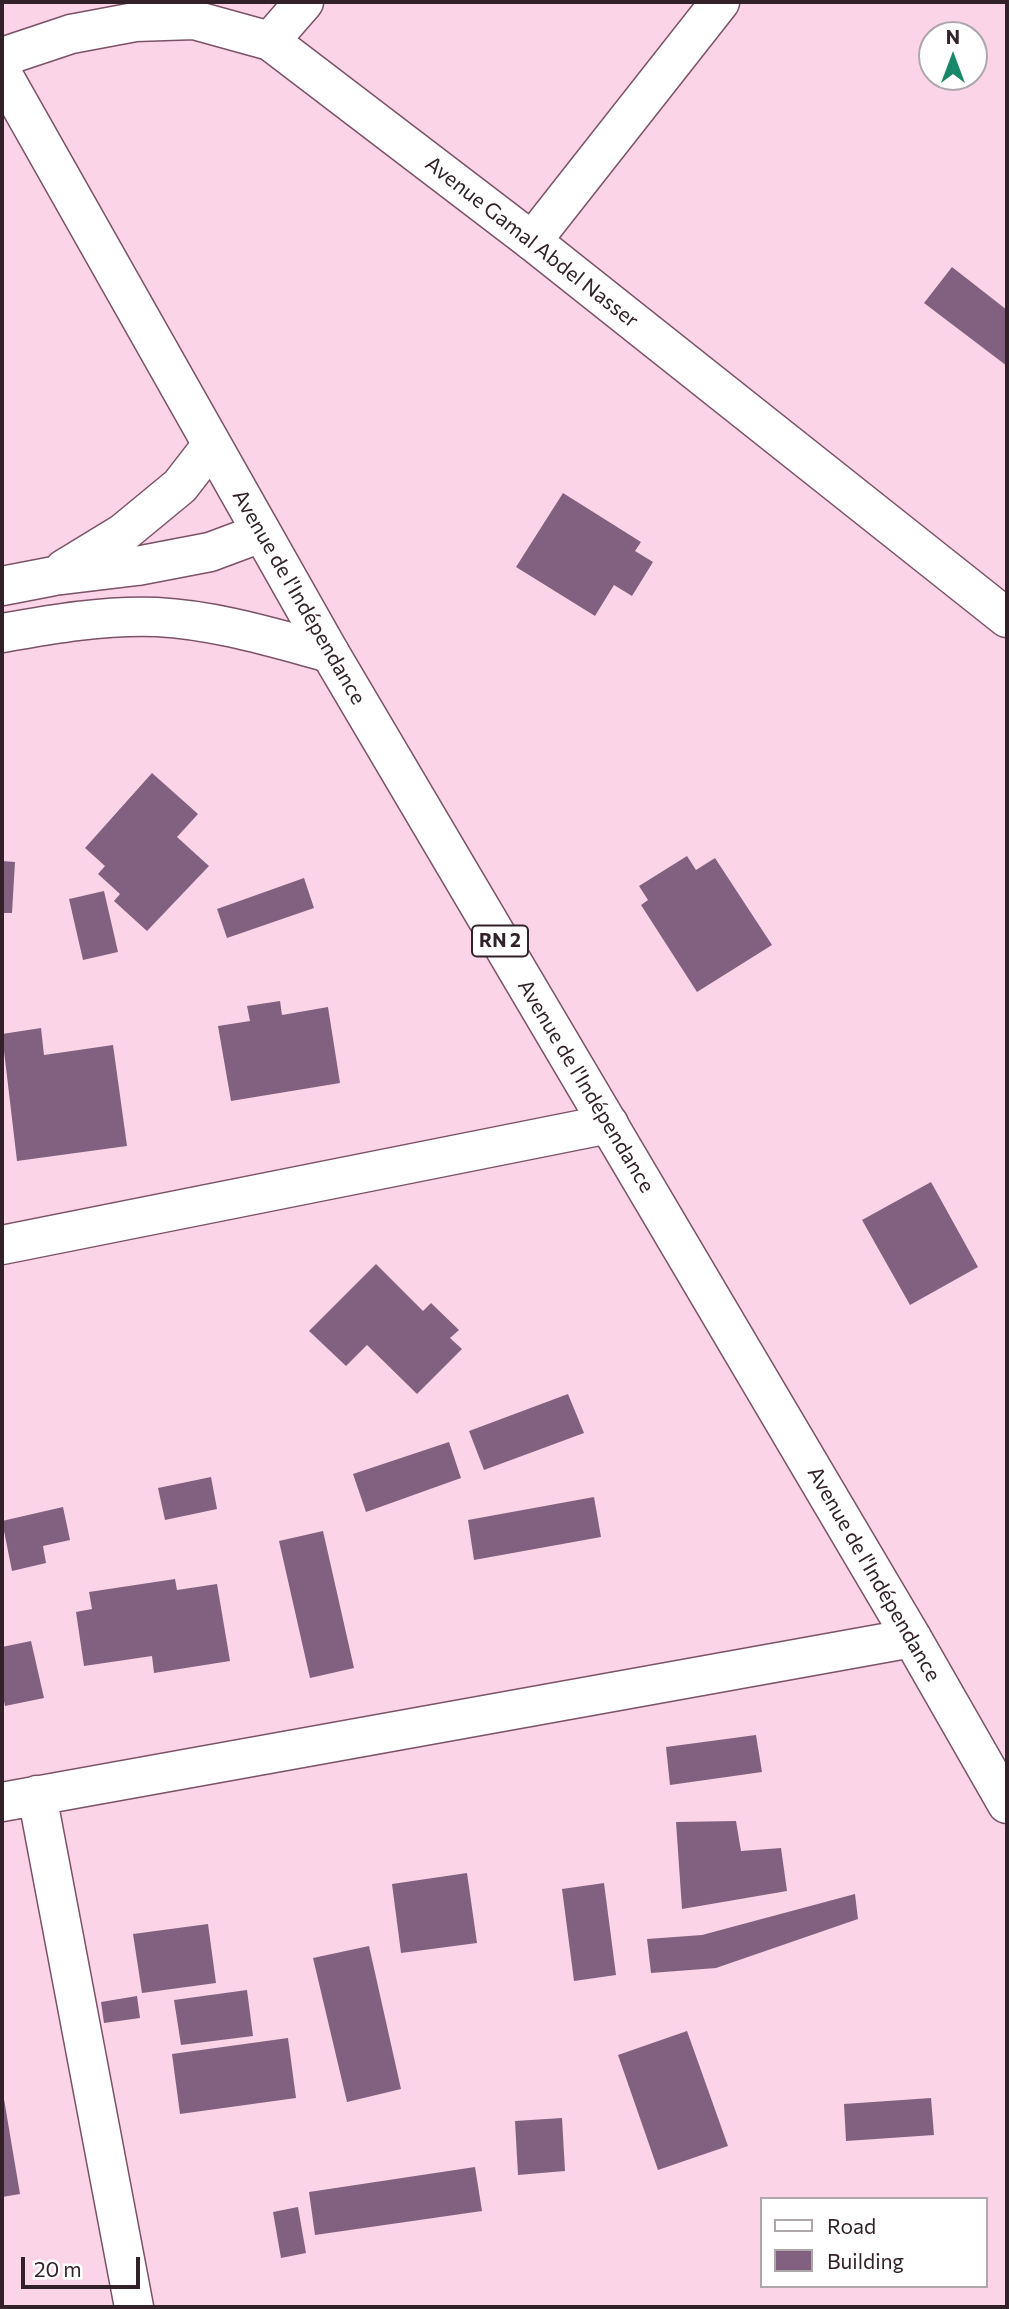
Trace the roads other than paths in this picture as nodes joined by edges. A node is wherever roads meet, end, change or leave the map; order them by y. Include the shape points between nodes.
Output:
1 (304, 2) edge
2 (720, 2) edge
3 (270, 41) junction
4 (2, 57) edge
5 (2, 73) edge
6 (532, 241) junction
7 (211, 446) junction
8 (261, 533) junction
9 (54, 576) junction
10 (2, 586) edge
11 (1007, 618) edge
12 (2, 634) edge
13 (330, 653) junction
14 (608, 1124) junction
15 (2, 1245) edge
16 (912, 1638) junction
17 (19, 1798) edge
18 (1007, 1804) edge
19 (134, 2307) edge

1 - 3 street
2 - 6 street
3 - 4 street, Avenue Gamal Abdel Nasser via 194,20 135,22 71,34
3 - 6 street, Avenue Gamal Abdel Nasser
5 - 7 street, Avenue de l'Indépendance / RN 2
6 - 11 street, Avenue Gamal Abdel Nasser
7 - 8 street, Avenue de l'Indépendance / RN 2
7 - 9 street via 180,486 132,526
8 - 9 street via 210,552
8 - 13 street, Avenue de l'Indépendance / RN 2
9 - 10 street
12 - 13 street via 78,620 157,617 233,627
13 - 14 street, Avenue de l'Indépendance / RN 2
14 - 15 street
14 - 16 street, Avenue de l'Indépendance / RN 2
16 - 17 street
16 - 18 street, Avenue de l'Indépendance / RN 2
17 - 19 street

